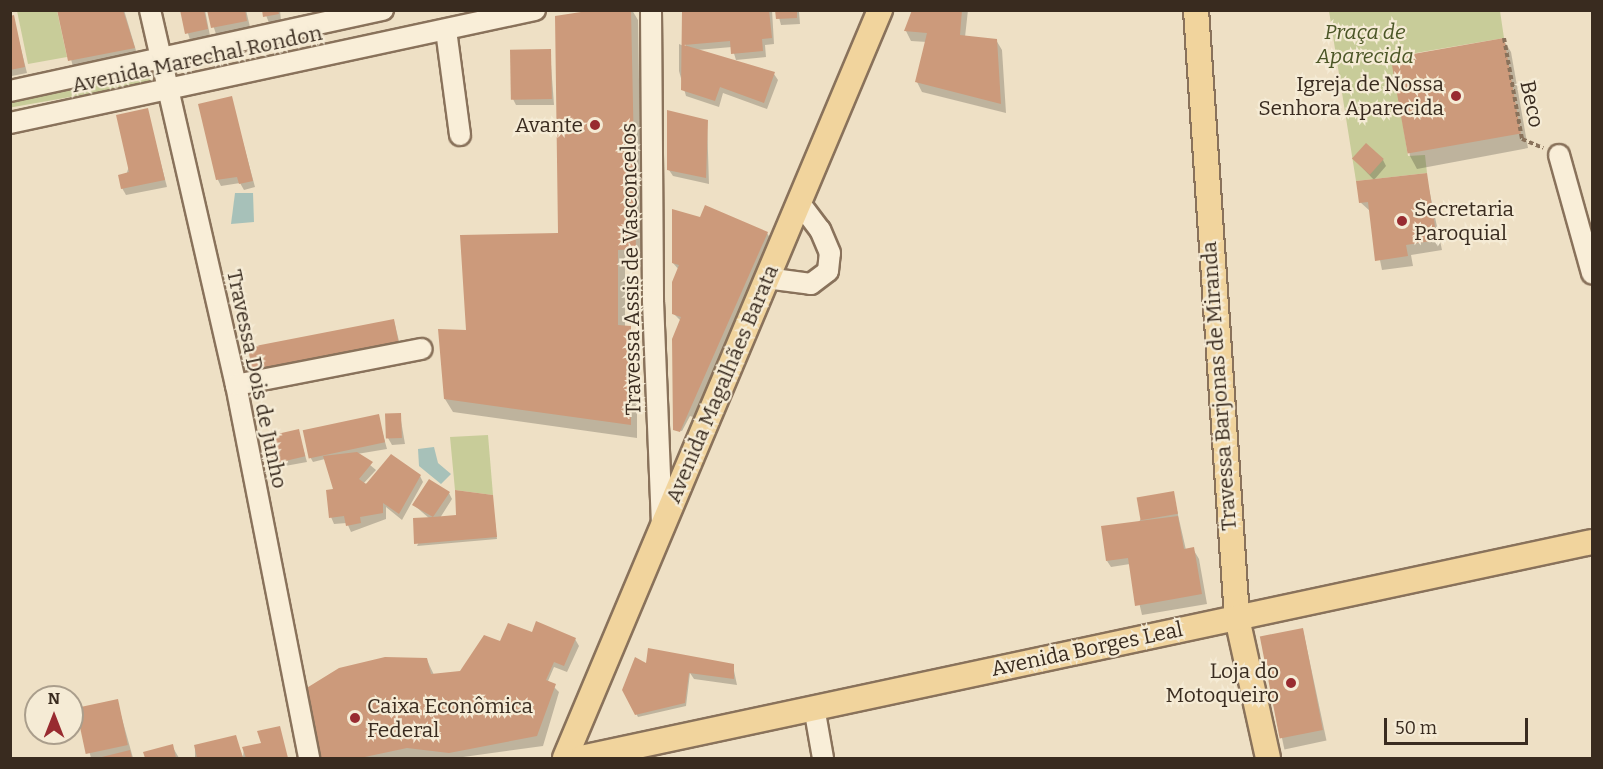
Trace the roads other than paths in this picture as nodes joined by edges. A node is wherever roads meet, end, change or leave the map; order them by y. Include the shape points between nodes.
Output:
1 (150, 10) edge
2 (383, 10) edge
3 (535, 10) edge
4 (651, 10) edge
5 (880, 10) edge
6 (1196, 10) edge
7 (446, 30) junction
8 (161, 59) junction
9 (10, 91) edge
10 (167, 92) junction
11 (10, 123) edge
12 (460, 135) dead end
13 (1559, 155) road end
14 (799, 202) junction
15 (1593, 273) edge
16 (766, 278) junction
17 (422, 349) dead end
18 (236, 385) junction
19 (662, 526) junction
20 (1593, 542) edge
21 (1237, 618) junction
22 (814, 707) junction
23 (309, 759) edge
24 (565, 759) edge
25 (581, 759) edge
26 (823, 759) edge
27 (1268, 759) edge

1 - 8 street, Travessa Dois de Junho
2 - 8 street, Avenida Marechal Rondon
3 - 7 street, Avenida Marechal Rondon
4 - 19 street, Travessa Assis de Vasconcelos via 653,301
5 - 14 main road, Avenida Magalhães Barata
6 - 21 main road, Travessa Barjonas de Miranda
7 - 10 street, Avenida Marechal Rondon
7 - 12 street
8 - 9 street, Avenida Marechal Rondon
8 - 10 street, Travessa Dois de Junho
10 - 11 street, Avenida Marechal Rondon
10 - 18 street, Travessa Dois de Junho
13 - 15 street
14 - 16 main road, Avenida Magalhães Barata
14 - 16 street via 823,238 828,271 811,284
16 - 19 main road, Avenida Magalhães Barata
17 - 18 street
18 - 23 street, Travessa Dois de Junho
19 - 24 main road, Avenida Magalhães Barata
20 - 21 main road, Avenida Borges Leal
21 - 22 main road, Avenida Borges Leal
21 - 27 main road, Travessa Barjonas de Miranda
22 - 25 main road, Avenida Borges Leal
22 - 26 street

